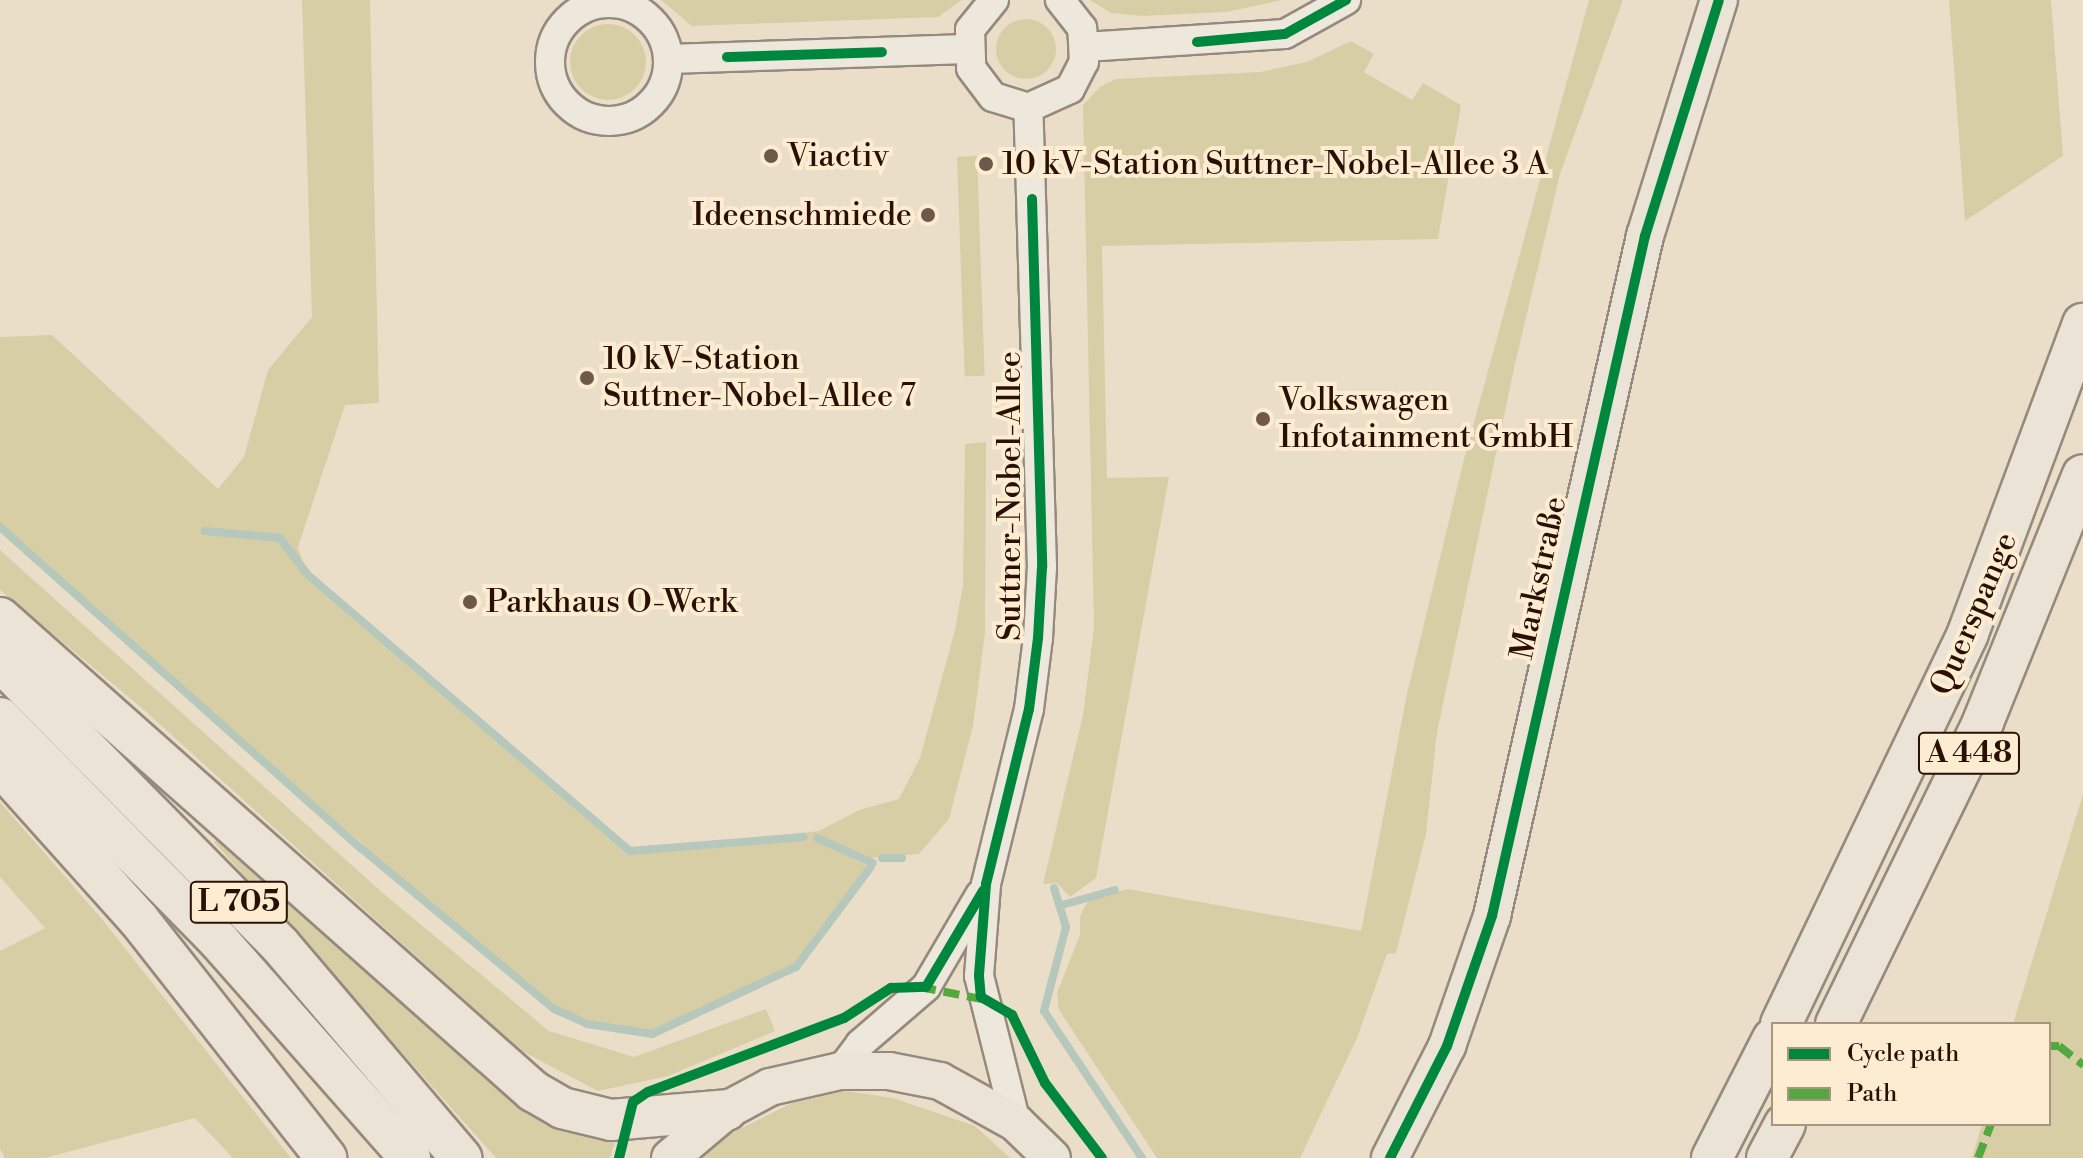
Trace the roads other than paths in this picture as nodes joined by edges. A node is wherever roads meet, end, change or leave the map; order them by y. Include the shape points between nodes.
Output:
1 (994, 0) edge
2 (1060, 0) edge
3 (1346, 0) edge
4 (1719, 0) edge
5 (606, 1) edge
6 (1085, 47) junction
7 (968, 49) junction
8 (668, 59) junction
9 (1028, 108) junction
10 (2083, 324) edge
11 (2083, 475) edge
12 (0, 618) edge
13 (0, 661) edge
14 (0, 718) edge
15 (0, 765) edge
16 (986, 884) junction
17 (1782, 1022) edge
18 (1837, 1022) edge
19 (1771, 1043) edge
20 (840, 1071) junction
21 (727, 1110) junction
22 (1016, 1123) junction
23 (1784, 1126) edge
24 (326, 1158) edge
25 (410, 1158) edge
26 (461, 1158) edge
27 (670, 1158) edge
28 (1052, 1158) edge
29 (1390, 1158) edge
30 (1712, 1158) edge
31 (1767, 1158) edge

1 - 7 street via 978,15
2 - 6 street via 1073,12
3 - 6 street via 1285,34
4 - 29 main road, Markstraße via 1645,236 1492,916 1447,1046
5 - 8 street via 650,19
5 - 8 street via 567,21 552,48 553,78 568,104 595,119 639,112 661,90
6 - 9 street via 1084,62 1070,89
7 - 8 street
7 - 9 street via 979,84 993,97
9 - 16 street, Suttner-Nobel-Allee via 1040,610 1029,709
10 - 17 highway, Querspange / A 448 via 1963,646
11 - 18 highway, Querspange / A 448 via 1983,722
12 - 21 highway via 533,1091 562,1108 611,1120
13 - 26 highway, L 705 via 280,945
14 - 25 highway, L 705 via 229,952
15 - 24 highway via 139,920
16 - 20 street, Suttner-Nobel-Allee via 926,987 860,1044
16 - 22 street, Suttner-Nobel-Allee via 981,997
19 - 30 highway
20 - 21 main road via 770,1087
20 - 22 main road via 889,1071 940,1081
21 - 27 main road
22 - 28 main road
23 - 31 highway

